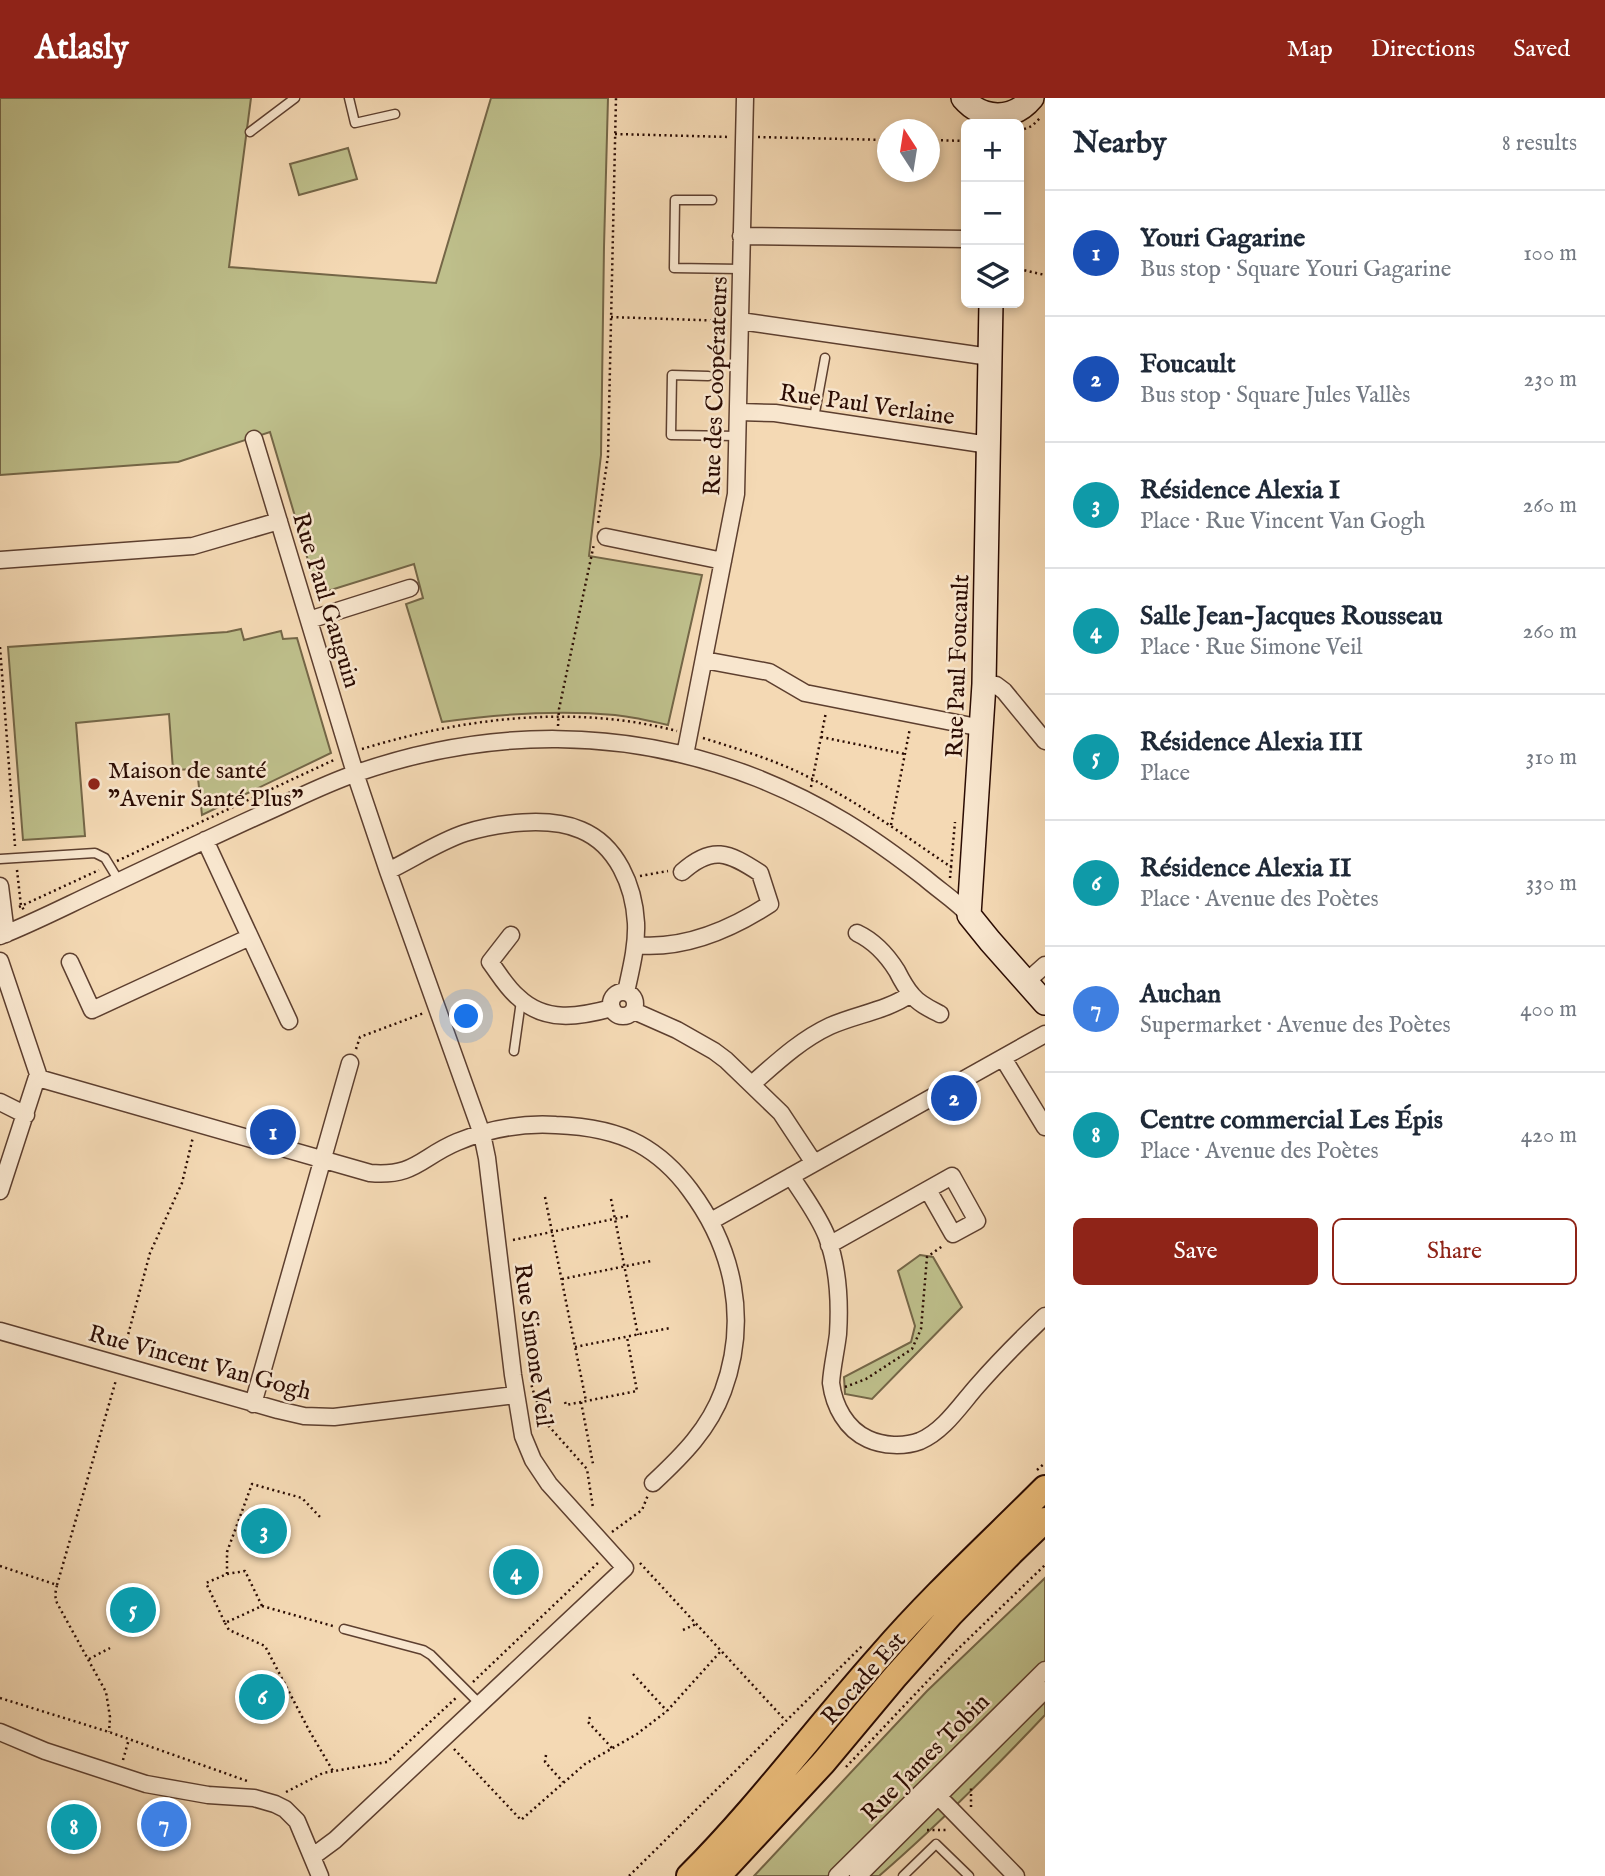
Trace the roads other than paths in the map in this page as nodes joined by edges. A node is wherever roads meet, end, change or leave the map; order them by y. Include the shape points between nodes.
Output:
1 (295, 98) edge
2 (349, 98) edge
3 (745, 98) edge
4 (972, 110) edge
5 (1022, 110) edge
6 (395, 114) dead end
7 (250, 132) dead end
8 (712, 200) dead end
9 (741, 236) junction
10 (961, 239) edge
11 (741, 269) junction
12 (991, 308) edge
13 (740, 321) junction
14 (990, 357) junction
15 (825, 358) dead end
16 (708, 376) dead end
17 (739, 412) junction
18 (814, 418) junction
19 (738, 436) junction
20 (254, 439) dead end
21 (989, 445) junction
22 (279, 520) junction
23 (601, 536) road end
24 (0, 560) edge
25 (723, 561) junction
26 (410, 588) dead end
27 (309, 620) junction
28 (704, 660) junction
29 (984, 684) junction
30 (982, 728) junction
31 (1045, 741) edge
32 (685, 755) junction
33 (355, 773) junction
34 (205, 840) junction
35 (0, 859) edge
36 (684, 870) road end
37 (388, 872) junction
38 (119, 881) junction
39 (0, 886) edge
40 (970, 915) junction
41 (857, 933) dead end
42 (3, 935) edge
43 (511, 935) dead end
44 (250, 937) junction
45 (635, 945) junction
46 (0, 961) edge
47 (70, 962) dead end
48 (1045, 965) edge
49 (1026, 982) junction
50 (626, 992) junction
51 (911, 994) junction
52 (521, 1001) junction
53 (1045, 1003) edge
54 (612, 1008) junction
55 (634, 1011) junction
56 (940, 1014) dead end
57 (289, 1021) dead end
58 (1045, 1034) edge
59 (514, 1051) dead end
60 (1003, 1058) junction
61 (351, 1063) road end
62 (38, 1078) junction
63 (752, 1084) junction
64 (0, 1102) edge
65 (26, 1115) junction
66 (1045, 1127) edge
67 (482, 1134) junction
68 (323, 1160) junction
69 (814, 1163) junction
70 (792, 1175) junction
71 (928, 1189) junction
72 (0, 1192) edge
73 (711, 1220) junction
74 (829, 1245) junction
75 (1045, 1316) edge
76 (0, 1331) edge
77 (515, 1395) junction
78 (253, 1404) junction
79 (1040, 1480) edge
80 (653, 1483) road end
81 (1045, 1520) edge
82 (344, 1629) road end
83 (1045, 1670) edge
84 (1045, 1690) edge
85 (480, 1704) junction
86 (0, 1732) edge
87 (933, 1791) junction
88 (312, 1857) junction
89 (320, 1876) edge
90 (689, 1876) edge
91 (718, 1876) edge
92 (837, 1876) edge
93 (859, 1876) edge
94 (903, 1876) edge
95 (969, 1876) edge
96 (1016, 1876) edge

1 - 7 lane
2 - 6 lane via 355,123
3 - 9 street, Rue des Coopérateurs
4 - 5 street via 995,116
8 - 11 lane via 675,200 674,268
9 - 10 street
9 - 11 street, Rue des Coopérateurs
11 - 13 street, Rue des Coopérateurs
12 - 14 street, Rue Paul Foucault
13 - 14 street
13 - 17 street, Rue des Coopérateurs
14 - 21 street, Rue Paul Foucault
15 - 18 lane
16 - 19 lane via 673,376 671,435
17 - 18 street, Rue Paul Verlaine
17 - 19 street, Rue des Coopérateurs
18 - 21 street, Rue Paul Verlaine
19 - 25 street, Rue des Coopérateurs via 736,494
20 - 22 street, Rue Paul Gauguin
21 - 29 street, Rue Paul Foucault
22 - 24 street via 193,545
22 - 27 street, Rue Paul Gauguin
23 - 25 street
25 - 28 street, Rue des Coopérateurs
26 - 27 street
27 - 33 street, Rue Paul Gauguin
28 - 30 street via 769,673 799,691
28 - 32 street, Rue des Coopérateurs
29 - 30 street, Rue Paul Foucault
29 - 31 street via 1004,691
30 - 40 street, Rue Paul Foucault via 962,866
32 - 33 street via 616,742 496,742 405,758
32 - 40 street via 744,773 825,809 886,847
33 - 34 street
33 - 37 street, Rue Simone Veil
34 - 38 street
34 - 44 street
35 - 38 lane via 95,853 105,858
36 - 45 street via 707,855 732,858 760,873 770,904 703,937
37 - 45 street via 465,833 505,824 573,827 594,836 626,878 635,912
37 - 67 street, Rue Simone Veil
38 - 42 street
39 - 42 street
40 - 49 street
41 - 51 street via 883,954
43 - 52 street via 490,962
44 - 47 street via 92,1010
44 - 57 street
45 - 50 street
46 - 62 street
48 - 49 street
49 - 53 street
50 - 54 street via 613,997
50 - 55 street via 635,999
51 - 56 street
51 - 63 street via 811,1036
52 - 54 street via 560,1016
52 - 59 lane
54 - 55 street via 621,1016
55 - 63 street via 715,1051
58 - 60 street
60 - 66 street
60 - 69 street
61 - 68 street
62 - 65 street
62 - 68 street
63 - 69 street via 793,1128
64 - 65 street
65 - 72 street
67 - 68 street via 456,1142 398,1173 370,1173
67 - 73 street via 556,1125 633,1141 674,1170
67 - 77 street, Rue Simone Veil
68 - 78 street
69 - 70 street
70 - 73 street
70 - 74 street
71 - 71 street via 953,1176 977,1220 953,1234
71 - 74 street
73 - 80 street via 733,1292 730,1366 703,1430
74 - 75 street via 838,1315 832,1389 851,1428 882,1444 902,1445 932,1434
76 - 78 street, Rue Vincent Van Gogh
77 - 78 street, Rue Vincent Van Gogh via 324,1417
77 - 85 street, Rue Simone Veil via 523,1436 537,1468 625,1568
79 - 90 main road, Rocade Est via 881,1654
81 - 91 main road, Rocade Est via 951,1614
82 - 85 lane via 423,1650
83 - 87 street, Rue James Tobin
84 - 87 street, Rue James Tobin
85 - 88 street, Rue Simone Veil
86 - 88 street via 169,1790 268,1802 294,1817
87 - 92 street, Rue James Tobin
87 - 93 street, Rue James Tobin
87 - 96 street
88 - 89 street
94 - 95 lane via 936,1844

